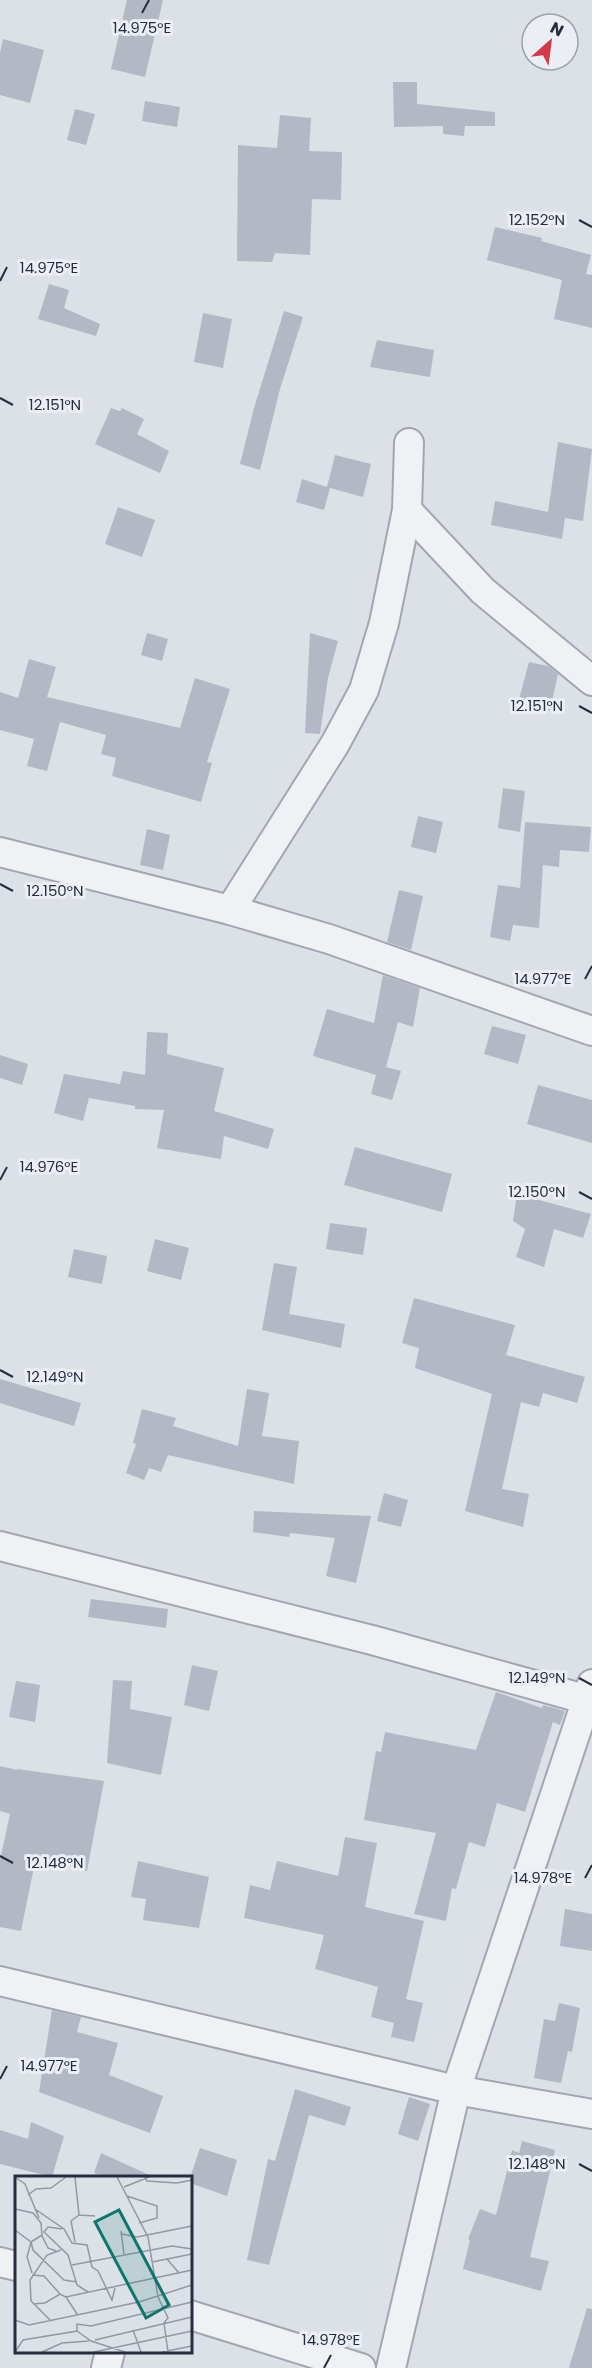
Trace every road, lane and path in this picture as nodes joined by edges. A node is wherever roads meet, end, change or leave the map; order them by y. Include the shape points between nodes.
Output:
1 (409, 443) dead end
2 (407, 510) junction
3 (592, 681) edge
4 (0, 852) edge
5 (230, 910) junction
6 (592, 1031) edge
7 (0, 1546) edge
8 (590, 1695) edge
9 (0, 1980) edge
10 (456, 2090) junction
11 (592, 2114) edge
12 (0, 2262) edge
13 (15, 2266) edge
14 (192, 2316) edge
15 (110, 2353) edge
16 (106, 2368) edge
17 (362, 2368) edge
18 (391, 2368) edge

1 - 2 street
2 - 3 street via 483,591
2 - 5 street via 384,623 364,690 335,744
4 - 5 street
5 - 6 street via 329,939
7 - 8 street
8 - 10 street
9 - 10 street
10 - 11 street
10 - 18 street
12 - 13 street
14 - 17 street
15 - 16 street

